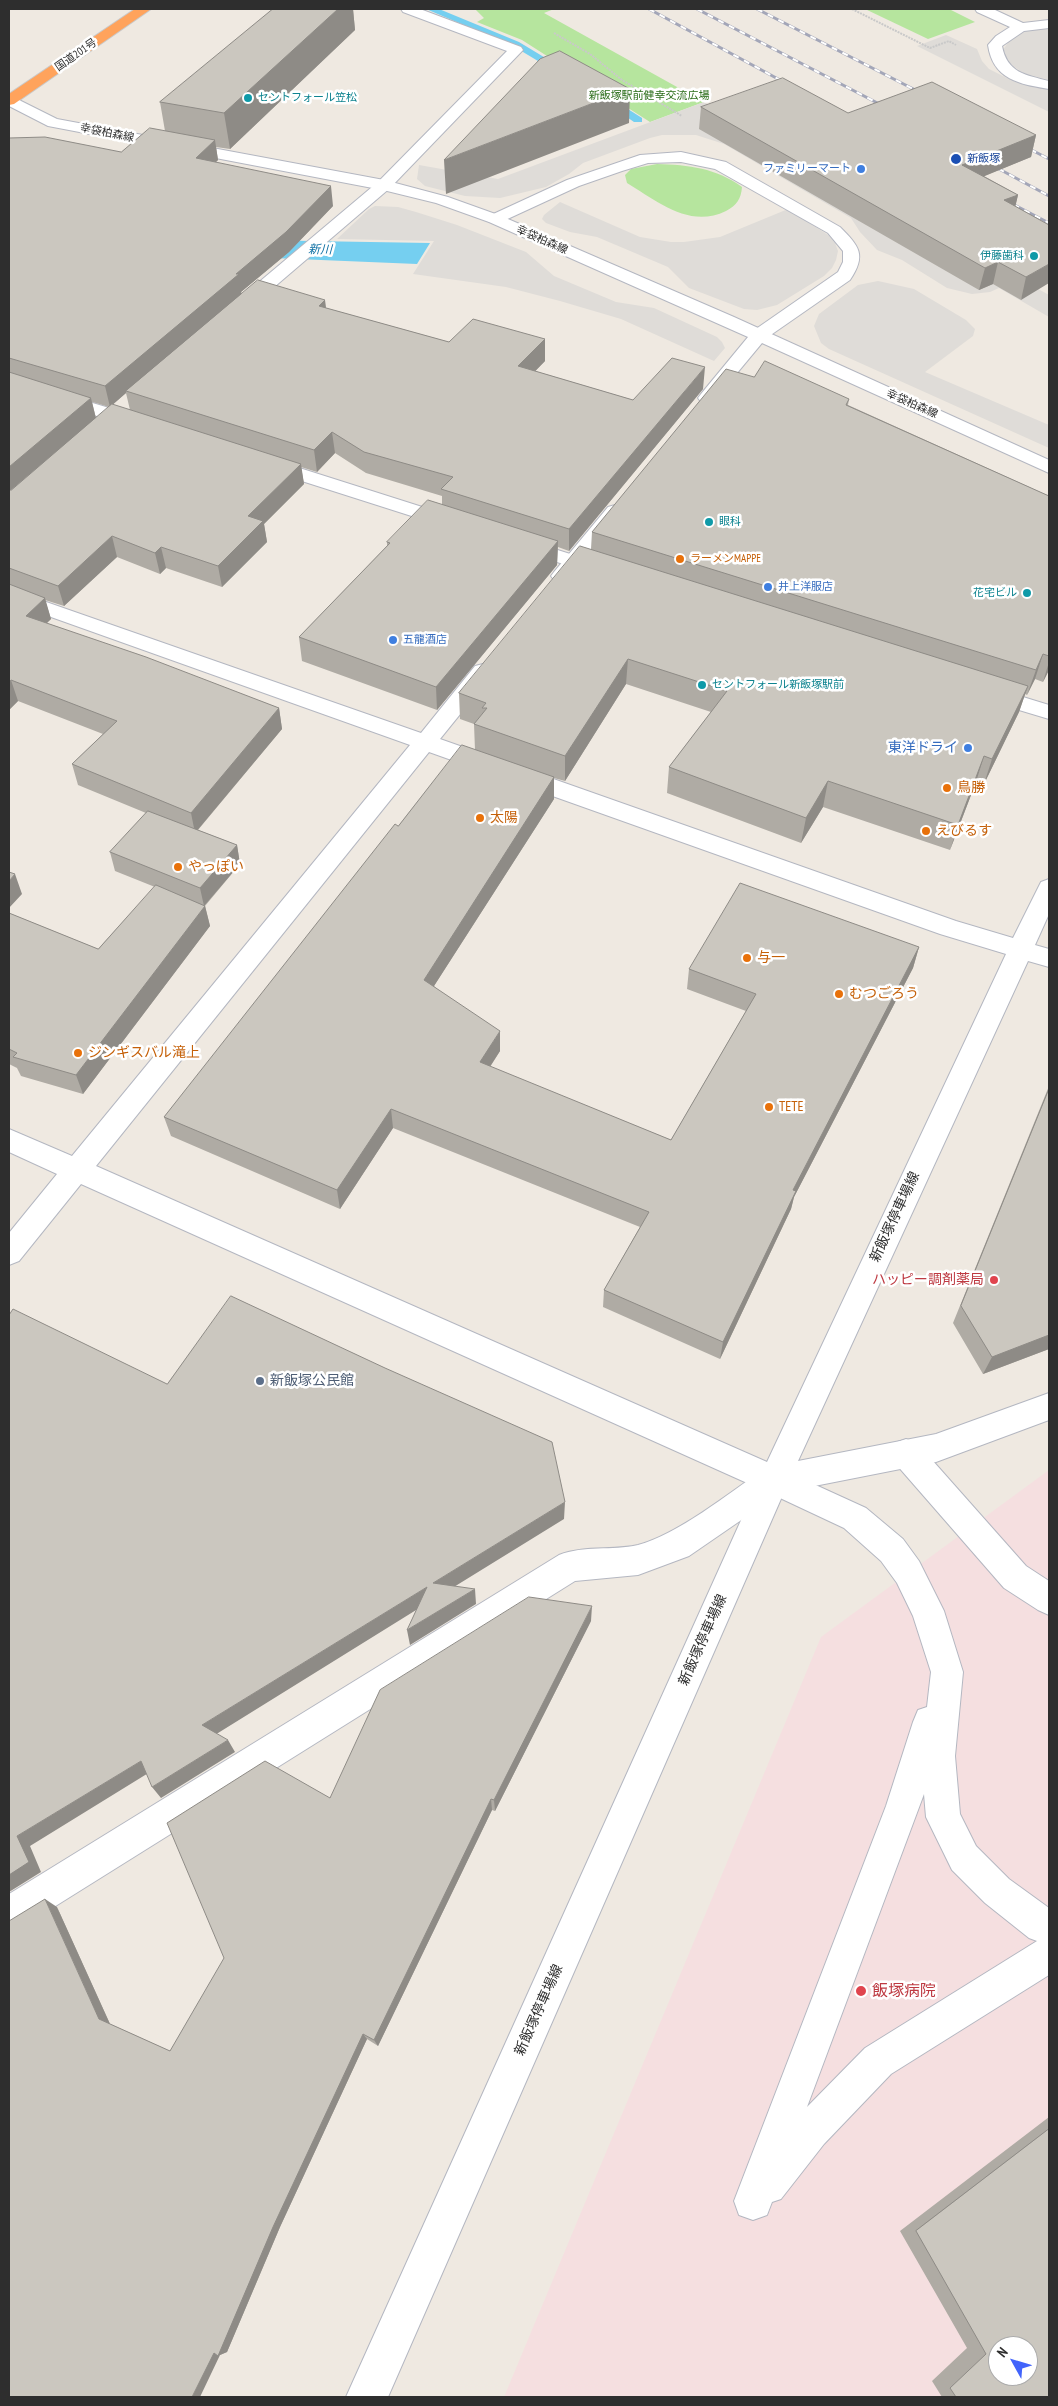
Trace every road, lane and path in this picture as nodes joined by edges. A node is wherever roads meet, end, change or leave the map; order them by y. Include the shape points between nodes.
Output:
1 (144, 9) edge
2 (408, 9) edge
3 (852, 9) edge
4 (982, 9) edge
5 (1049, 24) edge
6 (1019, 26) junction
7 (549, 31) dead end
8 (963, 48) dead end
9 (1049, 85) edge
10 (9, 99) edge
11 (688, 120) dead end
12 (384, 185) junction
13 (494, 219) junction
14 (225, 320) edge
15 (759, 335) junction
16 (9, 383) edge
17 (127, 402) dead end
18 (698, 409) edge
19 (112, 415) junction
20 (98, 428) edge
21 (160, 430) edge
22 (254, 460) edge
23 (1049, 467) edge
24 (623, 500) edge
25 (472, 529) edge
26 (501, 538) edge
27 (573, 561) junction
28 (616, 575) edge
29 (549, 591) edge
30 (9, 595) edge
31 (499, 651) edge
32 (965, 685) edge
33 (1049, 712) edge
34 (425, 742) junction
35 (1049, 888) edge
36 (1034, 954) edge
37 (9, 1140) edge
38 (76, 1171) junction
39 (9, 1253) edge
40 (1049, 1407) edge
41 (906, 1454) junction
42 (774, 1480) junction
43 (1049, 1600) edge
44 (947, 1672) junction
45 (9, 1914) edge
46 (1049, 1927) edge
47 (1049, 1954) edge
48 (367, 2397) edge

1 - 10 highway, 国道201号
2 - 12 street via 516,50
3 - 8 path via 930,48 949,41
4 - 6 street
5 - 6 street
6 - 9 street via 995,45 998,62 1013,75
7 - 11 path via 578,46 622,80
10 - 12 street, 幸袋柏森線 via 54,123
12 - 13 street, 幸袋柏森線 via 442,200
12 - 14 street
13 - 15 street, 幸袋柏森線
13 - 15 street via 573,183 646,158 681,156 720,165 834,230 846,242 854,259 844,276
15 - 18 street
15 - 23 street, 幸袋柏森線
16 - 19 street
17 - 19 street
19 - 20 street
19 - 21 street
22 - 25 street
24 - 27 street
26 - 27 street
27 - 28 street
27 - 29 street
30 - 34 street
31 - 34 street
32 - 33 street
34 - 36 street via 491,768
34 - 38 street
35 - 36 street, 新飯塚停車場線
36 - 42 street, 新飯塚停車場線
37 - 38 street
38 - 39 street
38 - 42 street
40 - 41 street via 936,1448
41 - 42 street
41 - 43 street via 1015,1577
42 - 44 street via 854,1518 892,1550 908,1572 928,1611
42 - 45 street via 678,1545 638,1560 570,1566
42 - 48 street, 新飯塚停車場線
44 - 46 street via 938,1756 943,1817 964,1858 997,1891
44 - 47 street via 899,1815 753,2201 811,2131 878,2061

